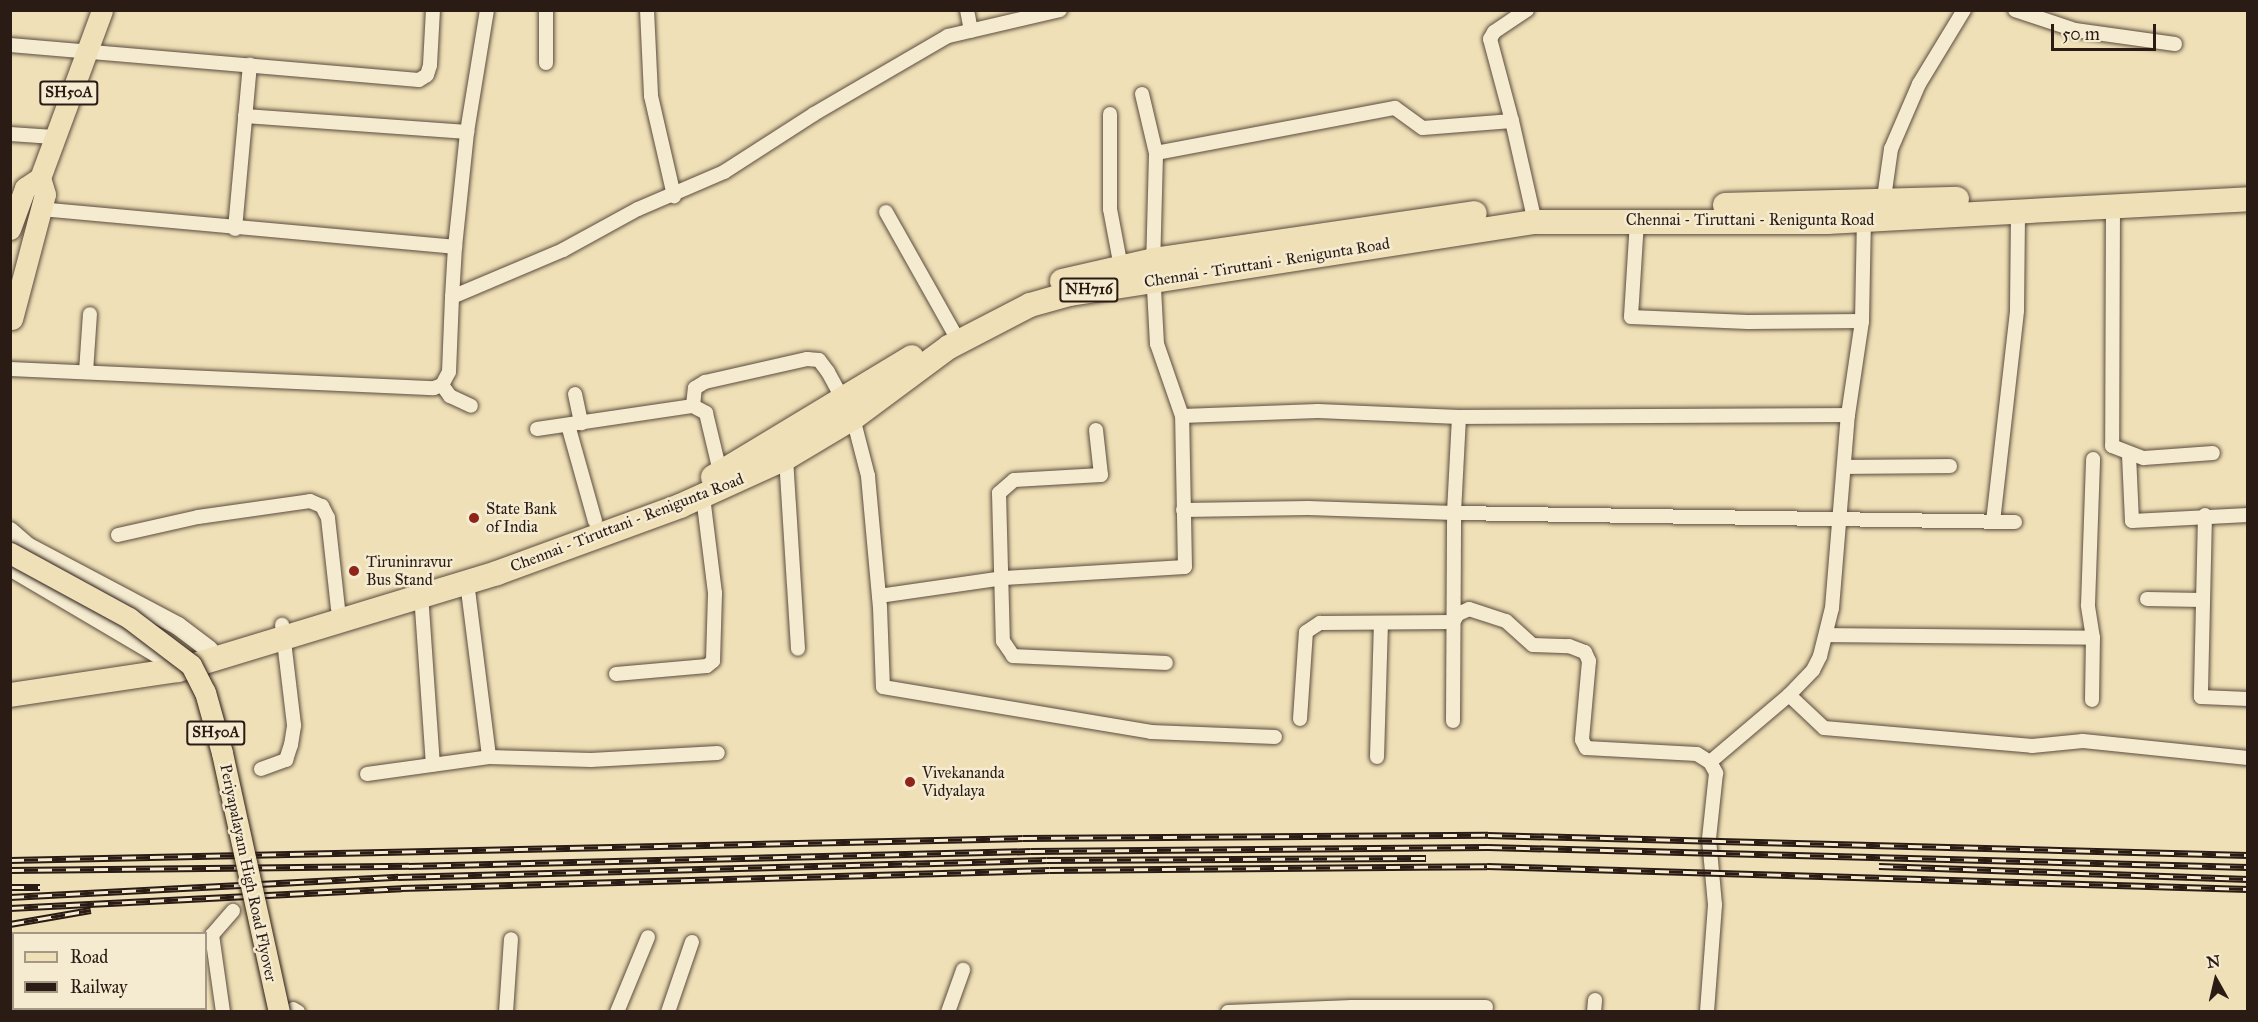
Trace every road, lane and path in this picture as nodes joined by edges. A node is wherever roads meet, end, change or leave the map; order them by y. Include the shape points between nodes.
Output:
1 (102, 10) edge
2 (433, 10) edge
3 (487, 10) edge
4 (546, 10) edge
5 (647, 10) edge
6 (967, 10) edge
7 (1060, 10) edge
8 (1527, 10) edge
9 (1964, 10) edge
10 (2015, 10) edge
11 (1020, 15) edge
12 (971, 31) junction
13 (2175, 44) dead end
14 (10, 45) edge
15 (84, 51) junction
16 (546, 63) dead end
17 (250, 65) junction
18 (1142, 94) dead end
19 (1110, 114) dead end
20 (245, 116) junction
21 (1512, 121) junction
22 (466, 132) junction
23 (10, 134) edge
24 (54, 137) junction
25 (1156, 153) junction
26 (40, 178) junction
27 (2247, 183) edge
28 (674, 196) junction
29 (2247, 199) edge
30 (2113, 206) junction
31 (40, 209) junction
32 (2018, 211) junction
33 (886, 212) dead end
34 (1532, 214) junction
35 (1876, 214) junction
36 (1637, 220) junction
37 (10, 229) edge
38 (235, 229) junction
39 (455, 247) junction
40 (1121, 267) junction
41 (1154, 270) junction
42 (452, 297) junction
43 (90, 314) dead end
44 (11, 319) edge
45 (1862, 321) junction
46 (953, 331) junction
47 (10, 369) edge
48 (86, 372) junction
49 (442, 385) junction
50 (575, 394) dead end
51 (471, 406) dead end
52 (693, 406) junction
53 (848, 409) junction
54 (1848, 415) junction
55 (1182, 416) junction
56 (1459, 417) junction
57 (575, 424) junction
58 (537, 429) dead end
59 (1096, 430) dead end
60 (2213, 453) dead end
61 (2128, 455) junction
62 (786, 458) junction
63 (2093, 459) dead end
64 (1950, 466) dead end
65 (1844, 467) junction
66 (716, 486) junction
67 (1184, 510) junction
68 (1454, 513) junction
69 (2205, 515) junction
70 (2247, 515) edge
71 (1840, 519) junction
72 (595, 521) junction
73 (1993, 522) junction
74 (2015, 522) dead end
75 (10, 531) edge
76 (118, 535) dead end
77 (10, 552) edge
78 (10, 567) edge
79 (1004, 578) junction
80 (467, 582) junction
81 (422, 594) junction
82 (879, 597) junction
83 (2147, 599) dead end
84 (2202, 600) junction
85 (338, 608) junction
86 (1381, 622) junction
87 (1453, 622) junction
88 (283, 631) junction
89 (1827, 635) junction
90 (2093, 638) junction
91 (209, 649) junction
92 (798, 649) dead end
93 (168, 660) junction
94 (1167, 663) dead end
95 (616, 674) dead end
96 (10, 680) edge
97 (10, 695) edge
98 (1789, 695) junction
99 (2247, 699) edge
100 (2092, 700) dead end
101 (1300, 719) dead end
102 (1453, 721) dead end
103 (1275, 737) dead end
104 (718, 753) dead end
105 (489, 757) junction
106 (1377, 757) dead end
107 (2247, 758) edge
108 (1710, 762) junction
109 (433, 765) junction
110 (261, 769) dead end
111 (367, 774) dead end
112 (233, 911) dead end
113 (648, 937) dead end
114 (511, 939) dead end
115 (692, 942) dead end
116 (963, 970) dead end
117 (1486, 1007) dead end
118 (1352, 1009) edge
119 (223, 1011) edge
120 (290, 1011) edge
121 (506, 1011) edge
122 (617, 1011) edge
123 (668, 1011) edge
124 (948, 1011) edge
125 (1228, 1011) edge
126 (1707, 1011) edge

1 - 15 main road, SH50A
2 - 17 street via 430,65 427,75 419,80
3 - 22 street
4 - 16 street
5 - 28 street via 651,96
6 - 12 street
7 - 11 street
8 - 21 street via 1499,28 1490,39
9 - 35 street via 1919,84 1891,149
10 - 13 street via 2075,30
11 - 12 street
12 - 28 street via 948,36 913,55 724,172
14 - 15 street
15 - 17 street
15 - 24 main road, SH50A
17 - 20 street
18 - 25 street
19 - 40 street via 1110,208
20 - 22 street
20 - 38 street
21 - 25 street via 1423,128 1395,108
21 - 34 street
22 - 39 street
23 - 24 street
24 - 26 main road, SH50A
25 - 41 street
26 - 31 main road via 45,194
26 - 37 main road, SH50A via 26,188
27 - 35 highway, Chennai - Tiruttani - Renigunta Road / NH716
28 - 42 street via 638,209 487,285
29 - 30 highway, Chennai - Tiruttani - Renigunta Road / NH716
30 - 32 highway, Chennai - Tiruttani - Renigunta Road / NH716
30 - 61 street via 2112,446
31 - 38 street
31 - 44 main road
32 - 35 highway, Chennai - Tiruttani - Renigunta Road / NH716
32 - 73 street via 2017,310
33 - 46 street
34 - 35 highway, Chennai - Tiruttani - Renigunta Road / NH716
34 - 36 highway, Chennai - Tiruttani - Renigunta Road / NH716
34 - 41 highway, Chennai - Tiruttani - Renigunta Road / NH716
35 - 36 highway, Chennai - Tiruttani - Renigunta Road / NH716
35 - 45 street
36 - 45 street via 1631,317
38 - 39 street
39 - 42 street
40 - 41 highway, Chennai - Tiruttani - Renigunta Road / NH716
40 - 46 highway, Chennai - Tiruttani - Renigunta Road / NH716 via 1028,290
41 - 53 highway, Chennai - Tiruttani - Renigunta Road / NH716 via 1030,305 949,347
41 - 55 street via 1157,344
42 - 49 street via 449,372
43 - 48 street
45 - 54 street
46 - 53 highway, Chennai - Tiruttani - Renigunta Road / NH716
47 - 48 street
48 - 49 street via 434,388
49 - 51 street via 450,396
50 - 57 street
52 - 53 street via 695,388 705,382 807,359 819,360
52 - 57 street
52 - 66 street via 706,412
53 - 62 highway, Chennai - Tiruttani - Renigunta Road / NH716
53 - 66 highway, Chennai - Tiruttani - Renigunta Road / NH716
53 - 82 street via 868,476
54 - 56 street
54 - 65 street
55 - 56 street via 1318,411
55 - 67 street
56 - 68 street
57 - 58 street
57 - 72 street
59 - 79 street via 1101,475 1014,480 1003,486 999,493
60 - 61 street via 2144,458
61 - 69 street via 2132,521
62 - 66 highway, Chennai - Tiruttani - Renigunta Road / NH716
62 - 92 street
63 - 90 street via 2088,596
64 - 65 street
65 - 71 street
66 - 72 highway, Chennai - Tiruttani - Renigunta Road / NH716
66 - 80 highway, Chennai - Tiruttani - Renigunta Road / NH716
66 - 95 street via 713,661 707,666
67 - 68 street via 1308,508
67 - 79 street via 1185,567
68 - 71 street
68 - 87 street
69 - 70 street
69 - 84 street
71 - 73 street
71 - 89 street
72 - 85 highway, Chennai - Tiruttani - Renigunta Road / NH716 via 529,547
73 - 74 street
75 - 91 street via 27,546 178,626
76 - 85 street via 198,517 310,501 322,506 328,518
77 - 120 main road, Periyapalayam High Road Flyover / SH50A, bridge via 129,618 191,665 204,692 222,753
78 - 93 street
79 - 82 street
79 - 94 street via 1003,641 1012,656
80 - 81 highway, Chennai - Tiruttani - Renigunta Road / NH716
80 - 105 street
81 - 88 highway, Chennai - Tiruttani - Renigunta Road / NH716
81 - 109 street
82 - 103 street via 879,675 883,687 892,691 1151,732
83 - 84 street
84 - 99 street via 2201,696
85 - 88 highway, Chennai - Tiruttani - Renigunta Road / NH716
86 - 87 street
86 - 101 street via 1320,623 1306,632
86 - 106 street
87 - 102 street
87 - 108 street via 1464,611 1483,612 1506,621 1533,645 1569,646 1585,652 1589,662 1582,720 1586,748 1679,751 1697,754
88 - 91 highway, Chennai - Tiruttani - Renigunta Road / NH716
88 - 97 highway, Chennai - Tiruttani - Renigunta Road / NH716 via 178,670
88 - 110 street via 294,725 291,745 286,760
89 - 90 street
89 - 98 street via 1813,670
90 - 100 street
91 - 93 highway, Chennai - Tiruttani - Renigunta Road / NH716
93 - 96 highway, Chennai - Tiruttani - Renigunta Road / NH716
98 - 107 street via 1824,728 2032,746 2083,741
98 - 108 street
104 - 105 street via 591,760
105 - 109 street
108 - 126 street via 1716,773 1709,839 1715,904
109 - 111 street
112 - 119 street via 212,935
113 - 122 street
114 - 121 street
115 - 123 street
116 - 124 street
117 - 118 street
118 - 125 street

